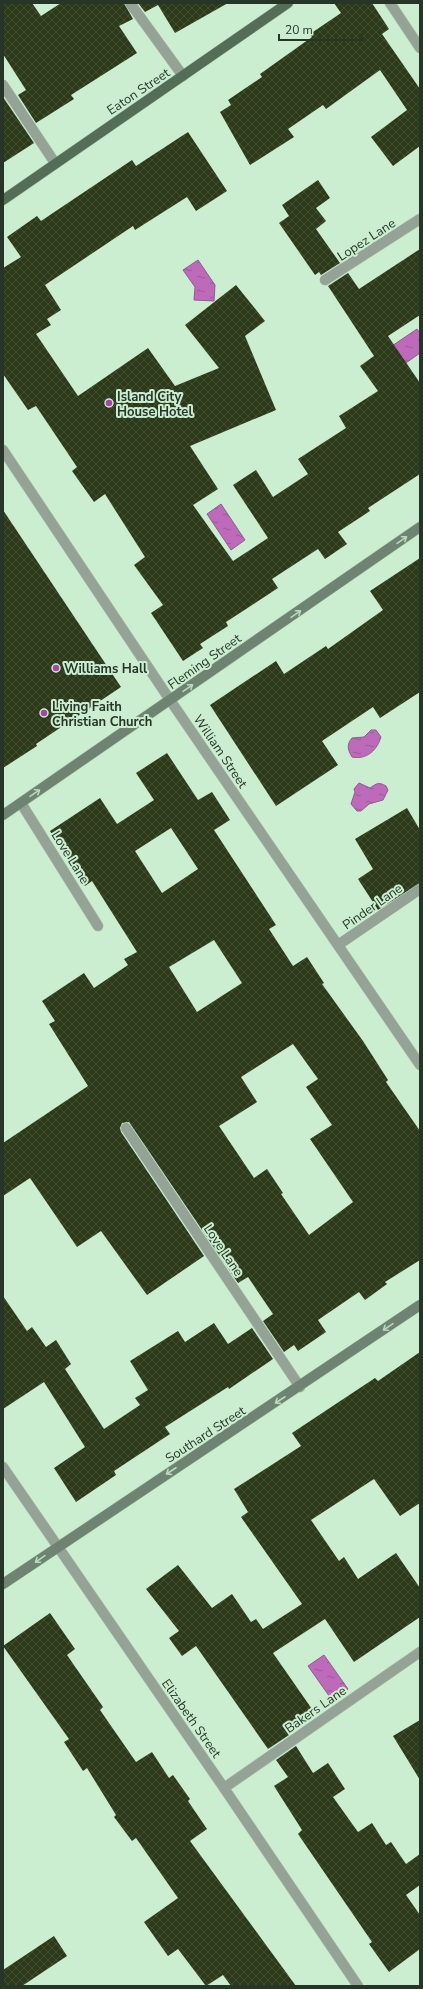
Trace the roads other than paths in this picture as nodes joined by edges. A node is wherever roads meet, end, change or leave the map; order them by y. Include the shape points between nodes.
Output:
1 (130, 3) edge
2 (288, 3) edge
3 (390, 3) edge
4 (420, 48) edge
5 (183, 76) junction
6 (3, 85) edge
7 (55, 163) junction
8 (3, 200) edge
9 (420, 219) edge
10 (325, 280) dead end
11 (3, 450) edge
12 (420, 527) edge
13 (170, 700) junction
14 (21, 803) junction
15 (3, 815) edge
16 (420, 889) edge
17 (98, 926) dead end
18 (338, 946) junction
19 (420, 1065) edge
20 (126, 1128) dead end
21 (420, 1305) edge
22 (300, 1387) junction
23 (3, 1467) edge
24 (57, 1546) junction
25 (3, 1584) edge
26 (420, 1652) edge
27 (224, 1788) junction
28 (358, 1986) edge

1 - 5 street
2 - 5 main road, Eaton Street
3 - 4 street
5 - 7 main road, Eaton Street
6 - 7 street
7 - 8 main road, Eaton Street
9 - 10 street, Lopez Lane
11 - 13 street, William Street
13 -> 12 street, Fleming Street
14 -> 13 street, Fleming Street
13 - 18 street, William Street
14 - 15 street, Fleming Street
14 - 17 street, Love Lane
16 - 18 street, Pinder Lane
18 - 19 street, William Street
20 - 22 street, Love Lane
21 -> 22 street, Southard Street
22 -> 24 street, Southard Street
23 - 24 street, Elizabeth Street
24 -> 25 street, Southard Street
24 - 27 street, Elizabeth Street
26 - 27 street, Bakers Lane
27 - 28 street, Elizabeth Street

